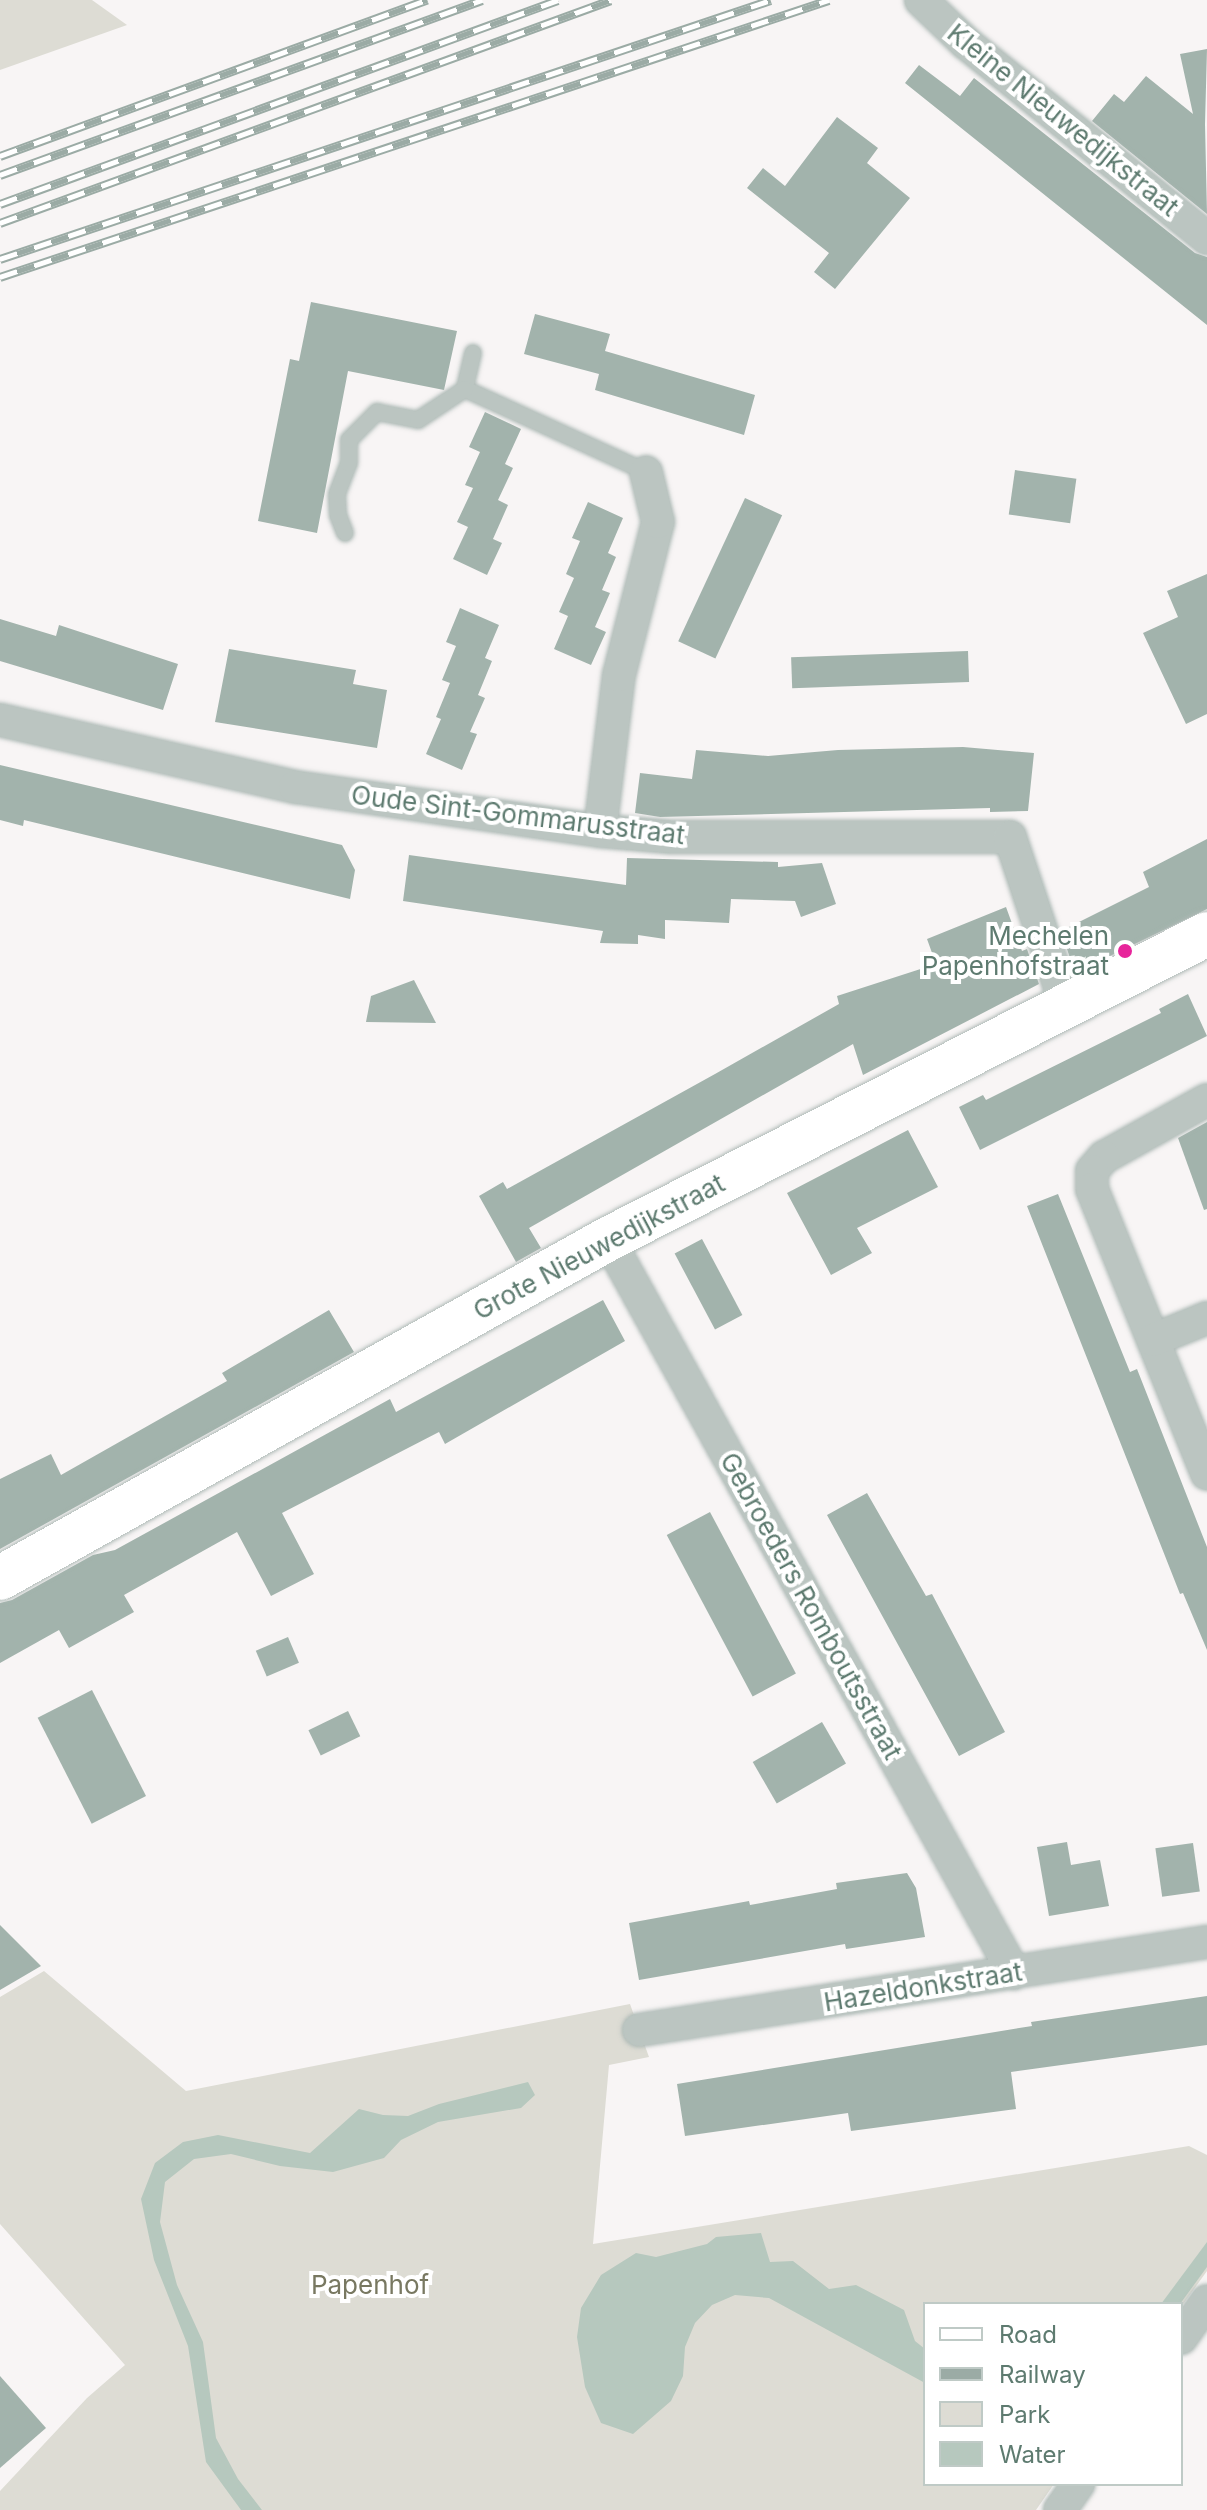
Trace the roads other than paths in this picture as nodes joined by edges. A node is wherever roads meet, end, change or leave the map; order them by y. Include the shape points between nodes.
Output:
1 (921, 0) edge
2 (1207, 238) edge
3 (473, 353) dead end
4 (465, 389) junction
5 (646, 472) joint
6 (345, 533) dead end
7 (0, 720) edge
8 (600, 831) junction
9 (1207, 934) edge
10 (1066, 1005) junction
11 (1207, 1100) edge
12 (608, 1239) junction
13 (1207, 1318) edge
14 (1153, 1340) junction
15 (1207, 1474) edge
16 (0, 1578) edge
17 (1207, 1942) edge
18 (1014, 1973) junction
19 (639, 2030) dead end
20 (1207, 2301) edge
21 (1183, 2335) edge
22 (1077, 2486) edge
23 (1060, 2510) edge

1 - 2 street, Kleine Nieuwedijkstraat via 966,43
3 - 4 lane
4 - 5 lane
4 - 6 lane via 418,420 377,412 349,440 349,463 337,494
5 - 8 street via 658,522 619,675
7 - 8 street, Oude Sint-Gommarusstraat via 295,787
8 - 10 street, Oude Sint-Gommarusstraat via 671,837 1010,837
9 - 10 main road, Grote Nieuwedijkstraat
10 - 12 main road, Grote Nieuwedijkstraat
11 - 14 street via 1104,1157 1092,1171 1092,1189
12 - 16 main road, Grote Nieuwedijkstraat
12 - 18 street, Gebroeders Romboutsstraat
13 - 14 street
14 - 15 street
17 - 18 street, Hazeldonkstraat
18 - 19 street, Hazeldonkstraat
20 - 21 street
22 - 23 street

